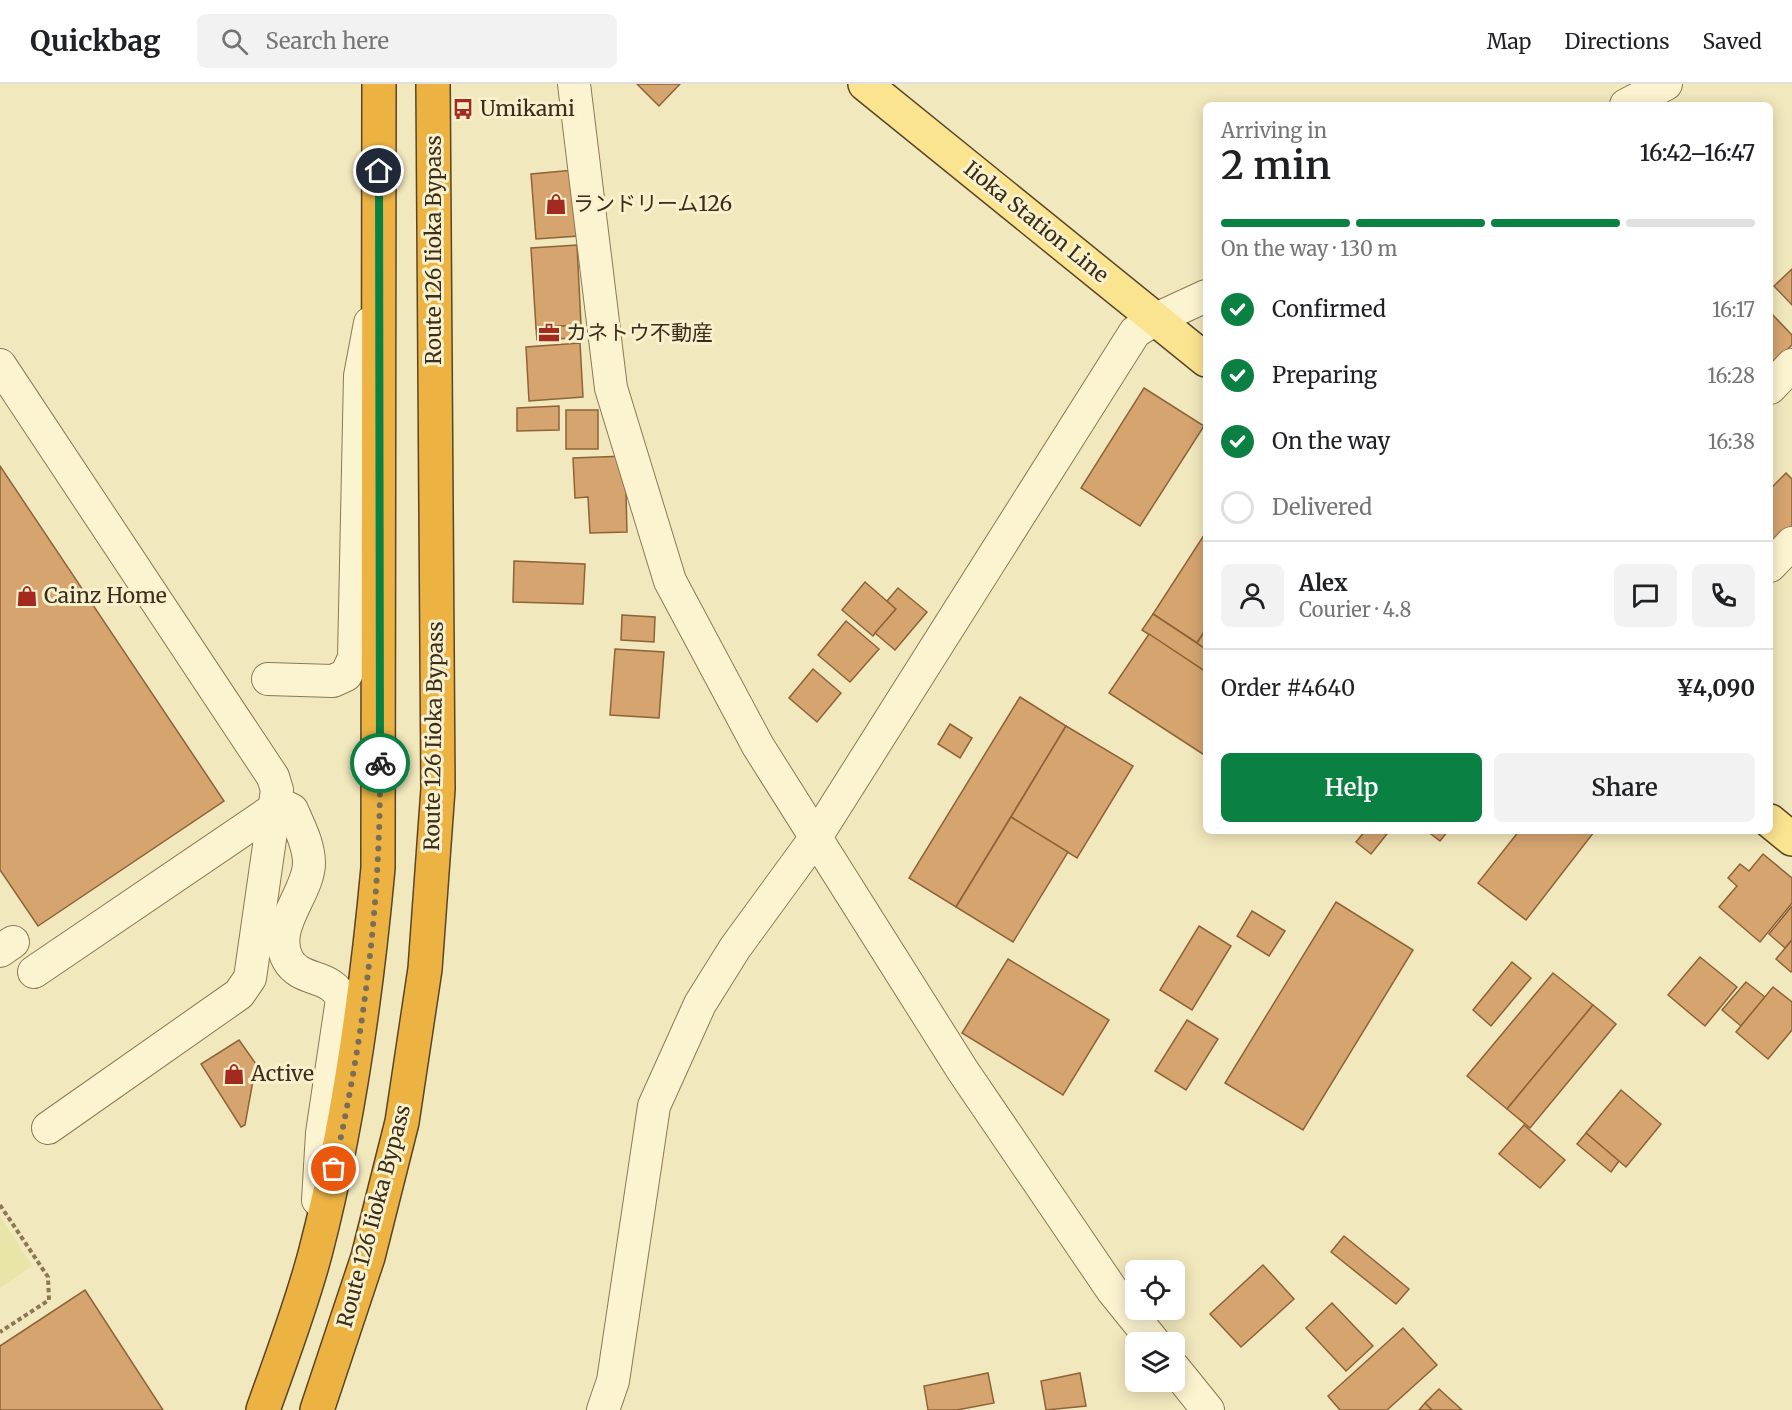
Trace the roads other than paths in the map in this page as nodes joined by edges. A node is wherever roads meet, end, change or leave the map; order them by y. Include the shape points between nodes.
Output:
1 (379, 84) edge
2 (433, 84) edge
3 (574, 84) edge
4 (1666, 84) edge
5 (869, 85) edge
6 (1632, 102) edge
7 (379, 280) junction
8 (1203, 297) edge
9 (1156, 319) junction
10 (1203, 358) edge
11 (0, 365) edge
12 (1792, 365) edge
13 (1773, 385) edge
14 (1792, 543) edge
15 (1773, 563) edge
16 (268, 680) dead end
17 (275, 805) junction
18 (1773, 823) edge
19 (816, 837) junction
20 (1792, 838) edge
21 (34, 972) dead end
22 (48, 1128) dead end
23 (314, 1255) junction
24 (1146, 1332) edge
25 (1185, 1382) edge
26 (263, 1410) edge
27 (317, 1410) edge
28 (603, 1410) edge
29 (1208, 1410) edge

1 - 7 highway
2 - 27 highway, Route 126 Iioka Bypass via 438,789 425,969 402,1122 368,1257
3 - 19 street via 611,388 670,580 758,746
4 - 6 street
5 - 9 main road, Iioka Station Line
7 - 16 street via 360,376 354,658 346,675 333,681
7 - 23 highway via 378,868 369,964 348,1105
8 - 9 street
9 - 10 main road, Iioka Station Line
9 - 19 street via 1135,332
11 - 17 street via 273,777 277,790
12 - 13 street
14 - 15 street
17 - 21 street
17 - 22 street via 250,978 245,986
17 - 23 street via 292,810 309,863 306,880 287,922 288,960 302,973 330,982 342,999 322,1133
18 - 20 main road
19 - 24 street via 963,1071 1112,1290
19 - 28 street via 735,948 700,1004 654,1106 613,1381
23 - 26 highway
25 - 29 street

